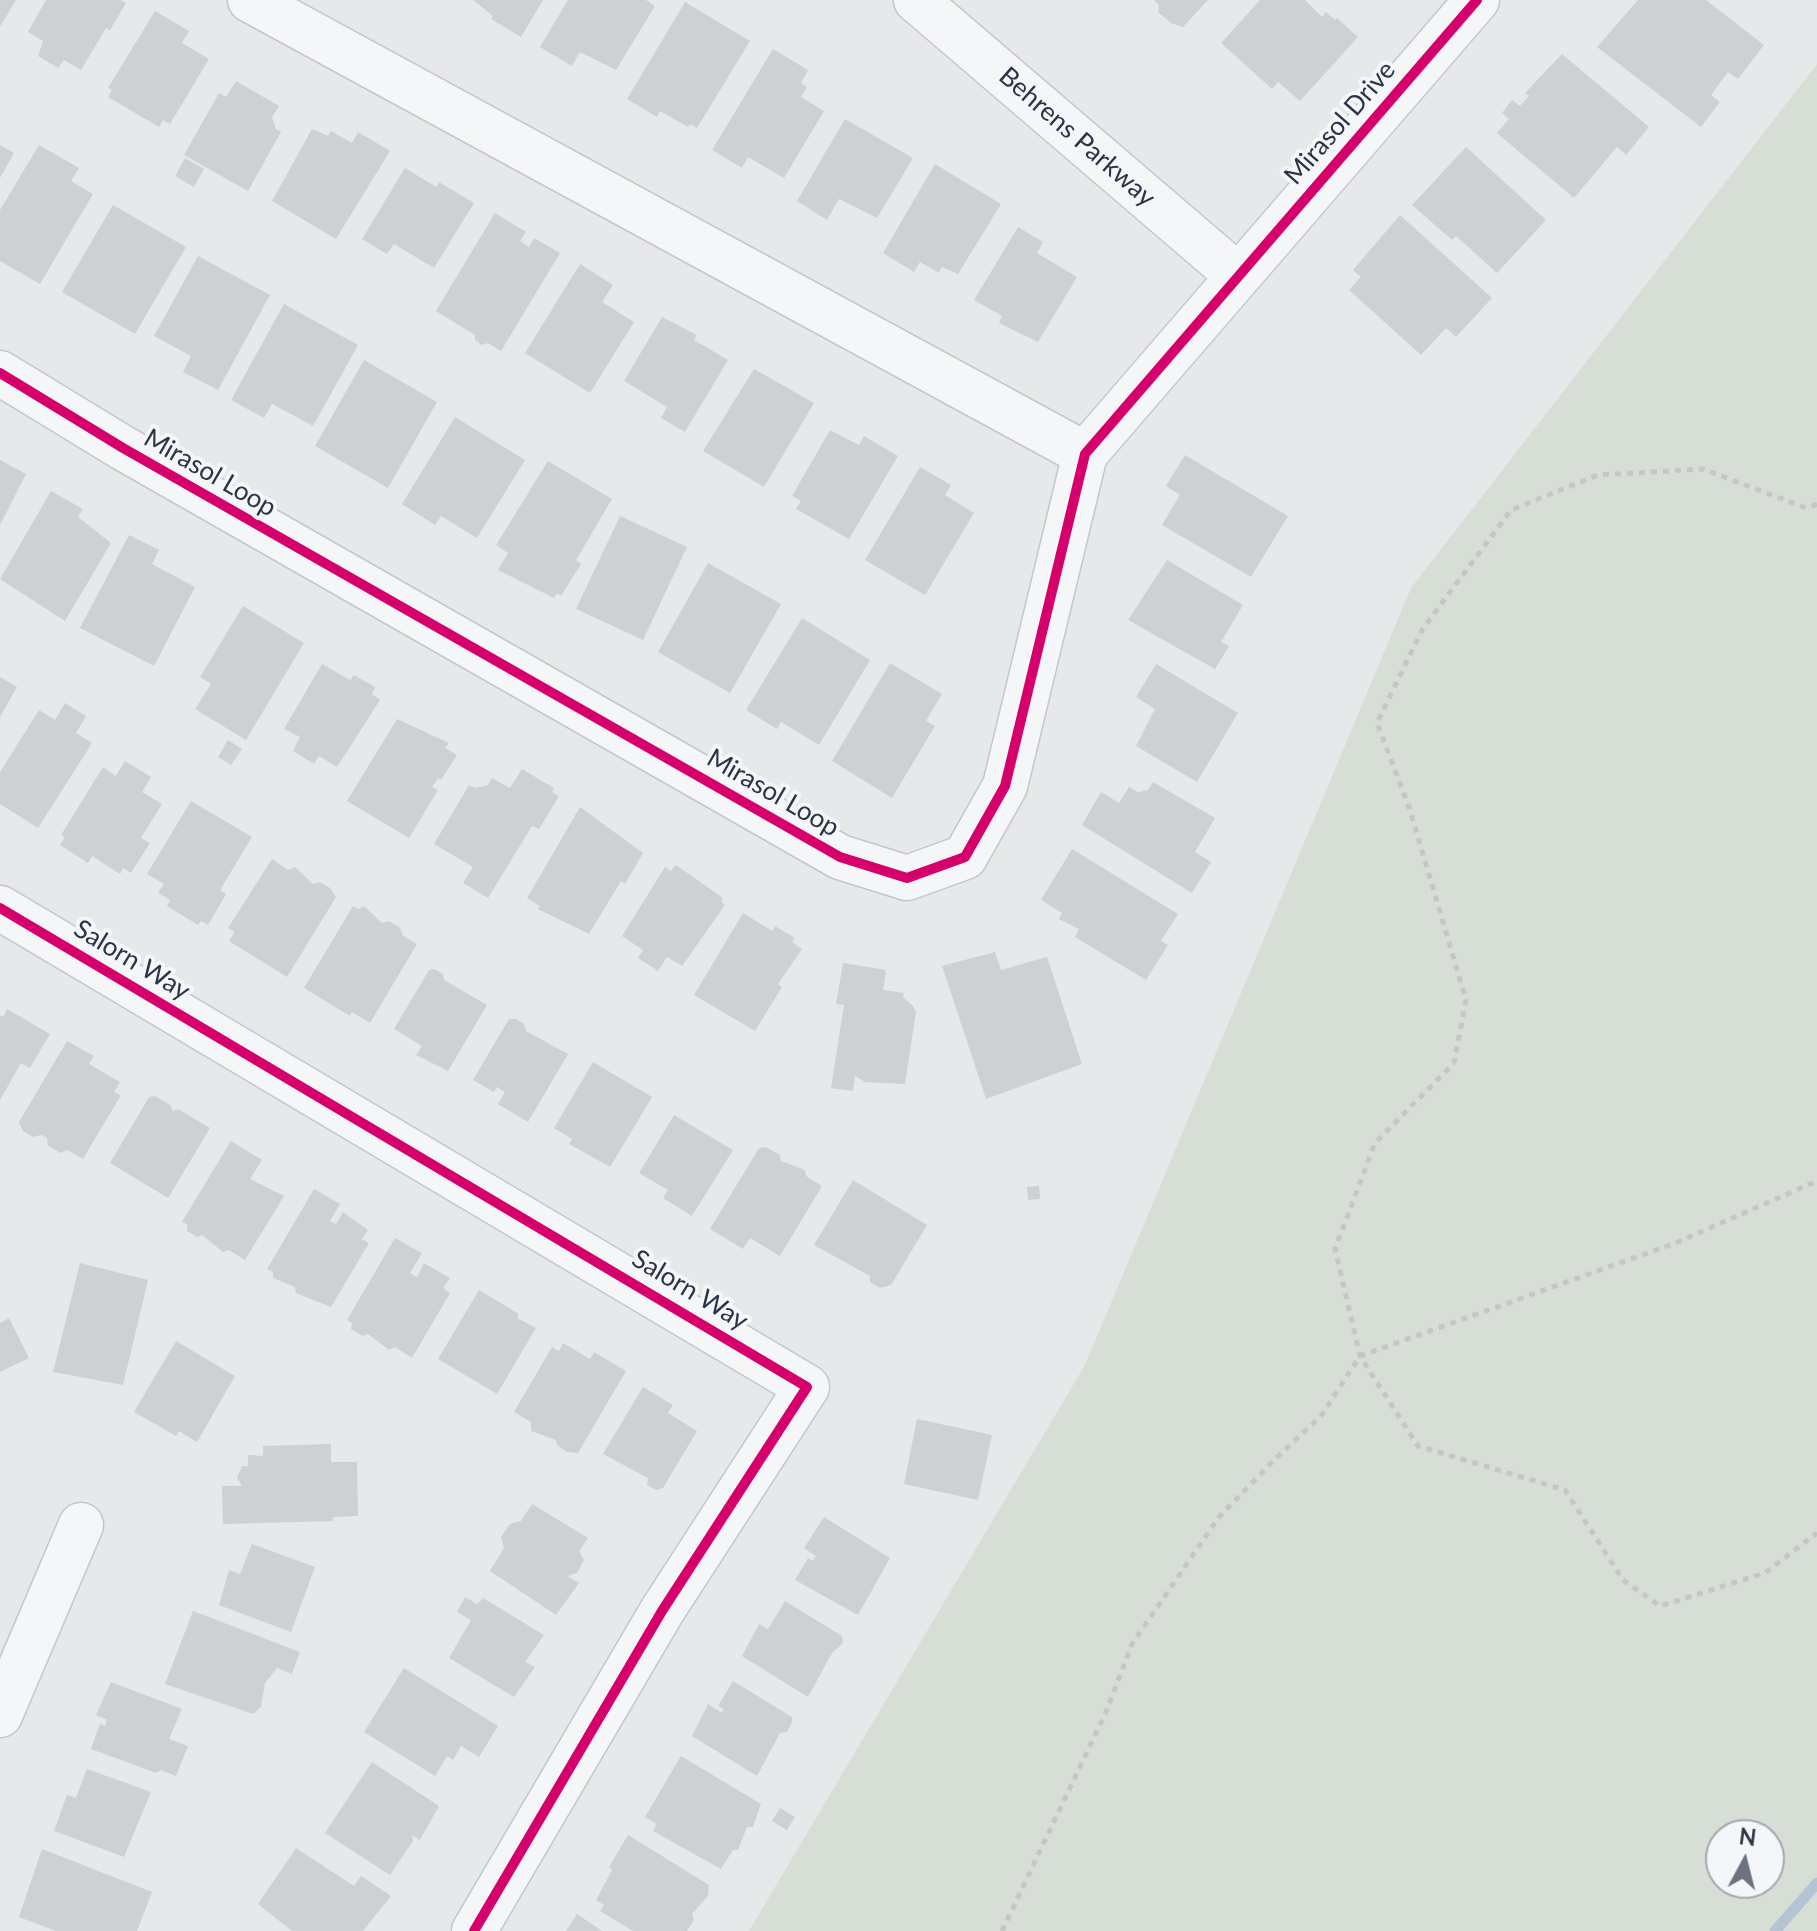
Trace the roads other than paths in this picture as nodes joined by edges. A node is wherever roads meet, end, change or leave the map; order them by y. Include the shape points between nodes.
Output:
1 (250, 0) edge
2 (916, 0) edge
3 (1473, 1) edge
4 (1237, 275) junction
5 (0, 373) edge
6 (1085, 454) junction
7 (0, 908) edge
8 (81, 1525) dead end
9 (0, 1715) edge
10 (474, 1931) edge

1 - 6 street
2 - 4 street, Behrens Parkway
3 - 4 street, Mirasol Drive
4 - 6 street, Mirasol Loop
5 - 6 street, Mirasol Loop via 840,857 907,878 965,857 1005,786
7 - 10 street, Salorn Way via 807,1387 662,1611
8 - 9 street

